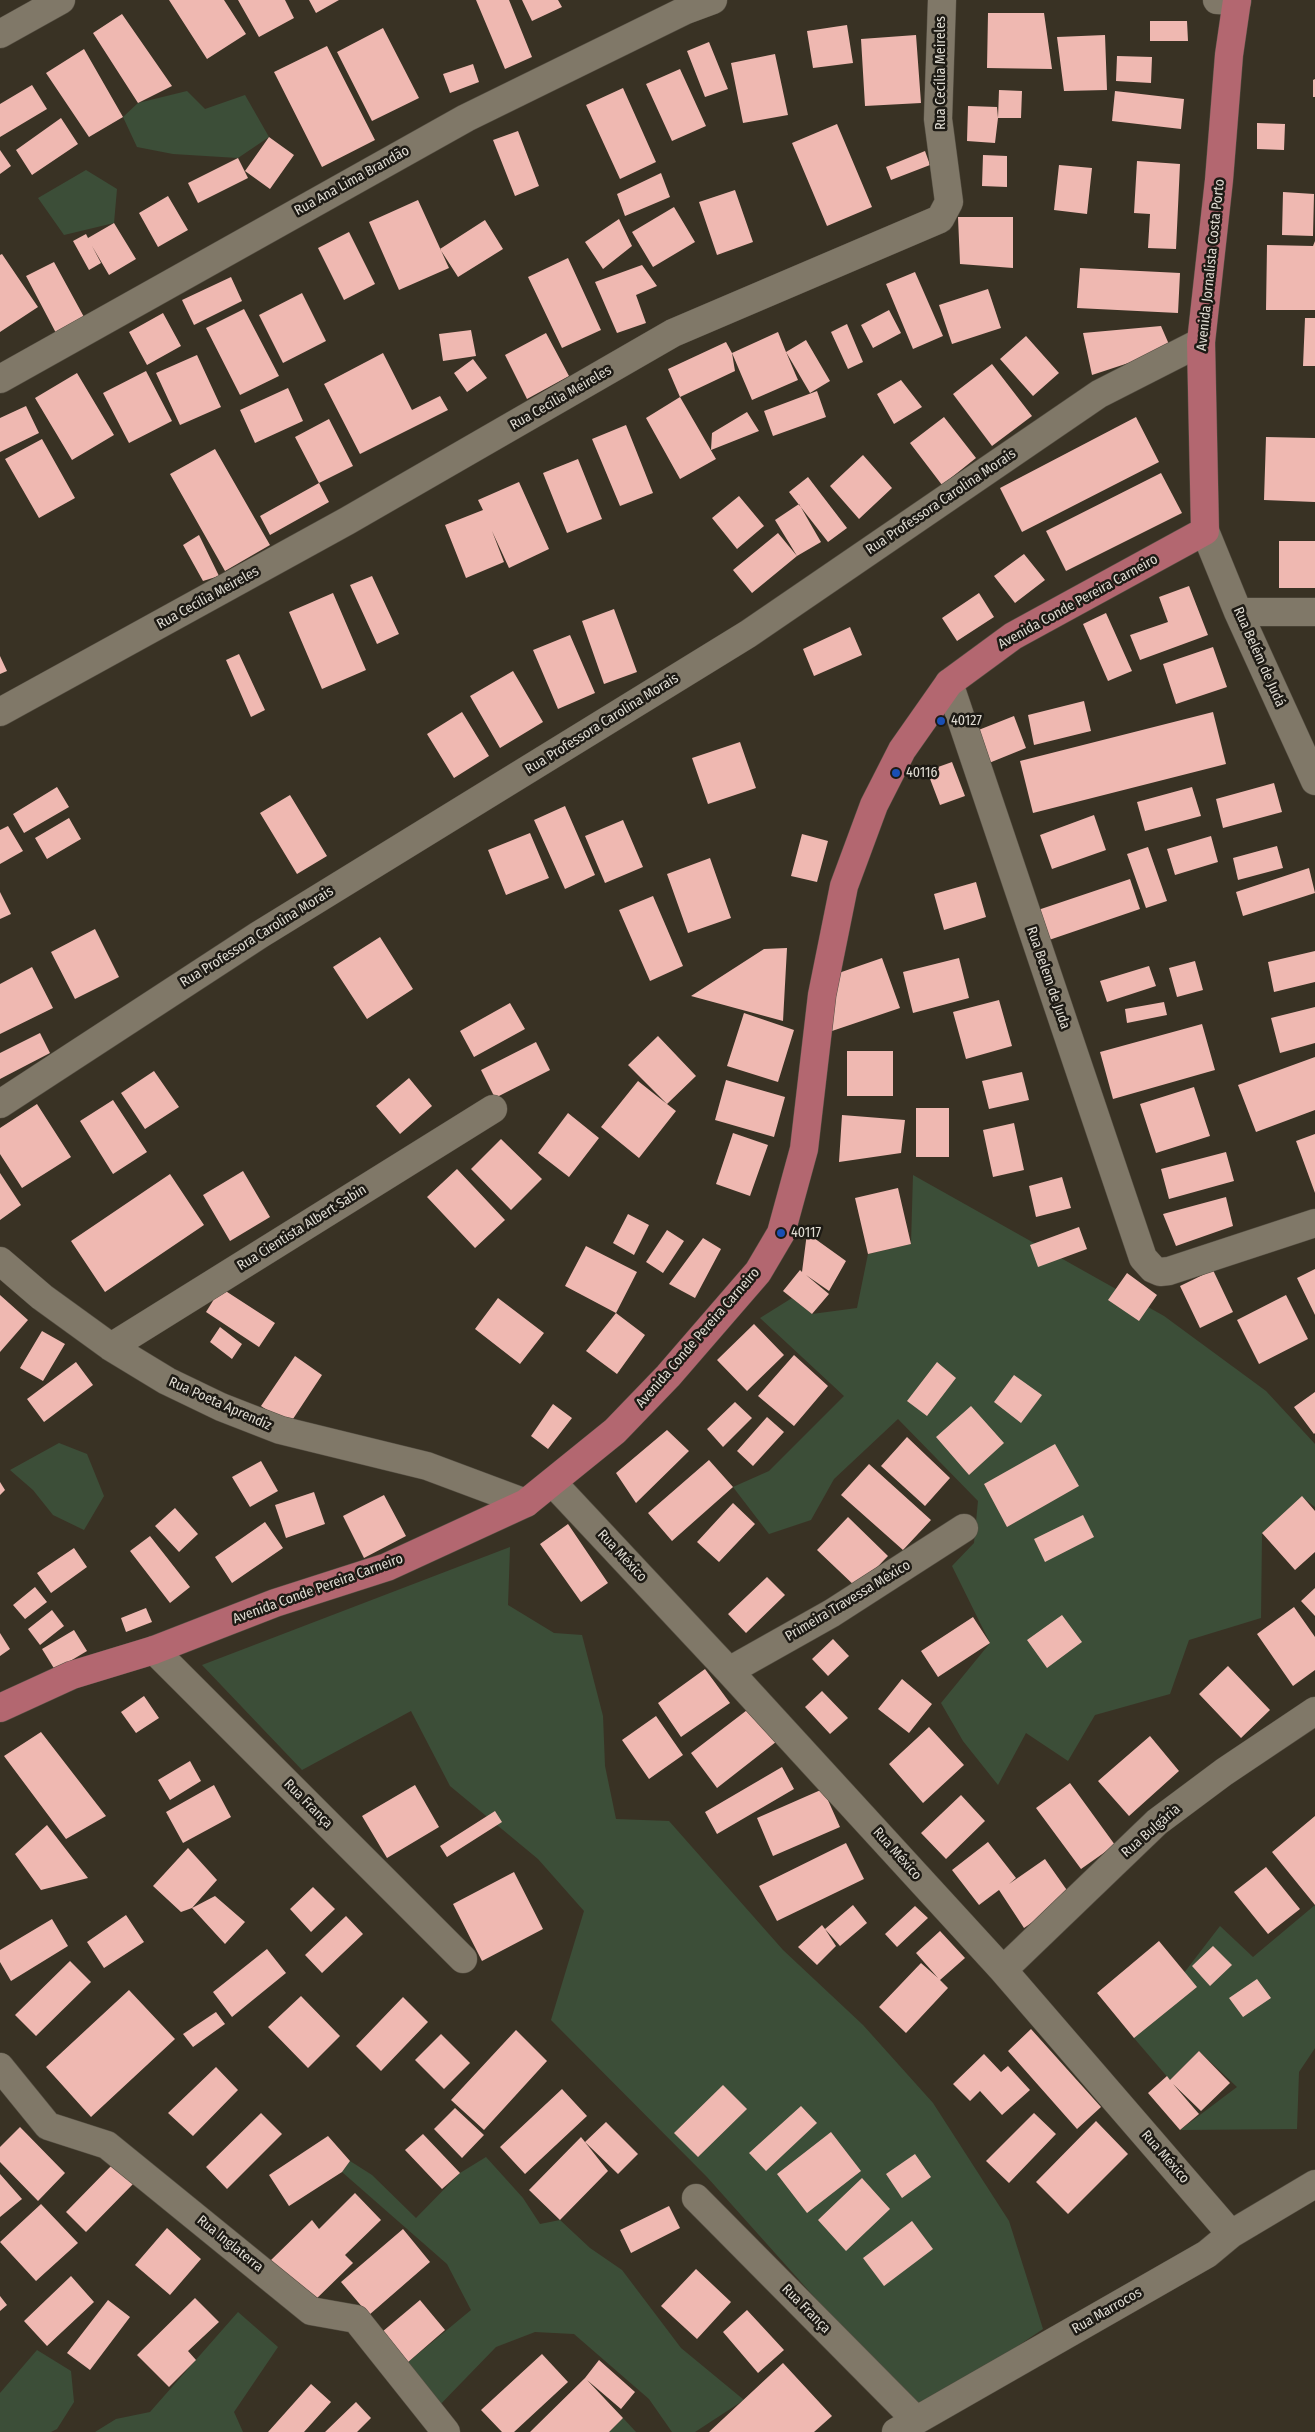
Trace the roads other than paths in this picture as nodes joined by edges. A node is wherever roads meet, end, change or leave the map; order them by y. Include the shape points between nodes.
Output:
1 (61, 0) edge
2 (713, 0) edge
3 (942, 0) edge
4 (1217, 0) edge
5 (1237, 0) edge
6 (0, 34) edge
7 (1201, 342) junction
8 (0, 379) edge
9 (1205, 531) junction
10 (1238, 612) junction
11 (1315, 612) edge
12 (949, 683) junction
13 (0, 712) edge
14 (1315, 781) edge
15 (0, 1104) edge
16 (493, 1109) dead end
17 (1315, 1223) edge
18 (2, 1265) edge
19 (111, 1347) junction
20 (553, 1483) junction
21 (526, 1503) junction
22 (964, 1528) dead end
23 (154, 1650) junction
24 (729, 1671) junction
25 (0, 1708) edge
26 (1315, 1711) edge
27 (463, 1959) dead end
28 (1003, 1970) junction
29 (0, 2067) edge
30 (1315, 2184) edge
31 (696, 2198) dead end
32 (1231, 2234) junction
33 (906, 2426) edge
34 (446, 2432) edge

1 - 6 street
2 - 8 street, Rua Ana Lima Brandão via 686,10 466,118
3 - 13 street, Rua Cecília Meireles via 938,119 950,202 940,219 673,333 347,521
4 - 5 street
5 - 7 main road, Avenida Jornalista Costa Porto
7 - 9 main road, Avenida Jornalista Costa Porto
7 - 15 street, Rua Professora Carolina Morais via 1099,394 748,634 258,934
9 - 10 street, Rua Belém de Judá
9 - 12 main road, Avenida Conde Pereira Carneiro via 1013,636
10 - 11 street
10 - 14 street, Rua Belém de Judá
12 - 17 street, Rua Belem de Juda via 1140,1250 1153,1269 1169,1271
12 - 20 main road, Avenida Conde Pereira Carneiro via 902,750 874,805 844,886 822,995 804,1149 781,1233 758,1272 668,1376 615,1432
16 - 19 street, Rua Cientista Albert Sabin
18 - 19 street, Rua Poeta Aprendiz
19 - 21 street, Rua Poeta Aprendiz via 167,1381 280,1430 427,1466
20 - 21 main road, Avenida Conde Pereira Carneiro
20 - 24 street, Rua México
21 - 23 main road, Avenida Conde Pereira Carneiro via 387,1567 275,1603
22 - 24 street, Primeira Travessa México via 832,1613
23 - 25 main road, Avenida Conde Pereira Carneiro via 72,1674
23 - 27 street, Rua França
24 - 28 street, Rua México
26 - 28 street, Rua Bulgária via 1157,1822
28 - 32 street, Rua México
29 - 34 street, Rua Inglaterra via 48,2126 107,2145 311,2311 356,2319
30 - 32 street, Rua Marrocos
31 - 33 street, Rua França
32 - 33 street, Rua Marrocos via 1206,2254

